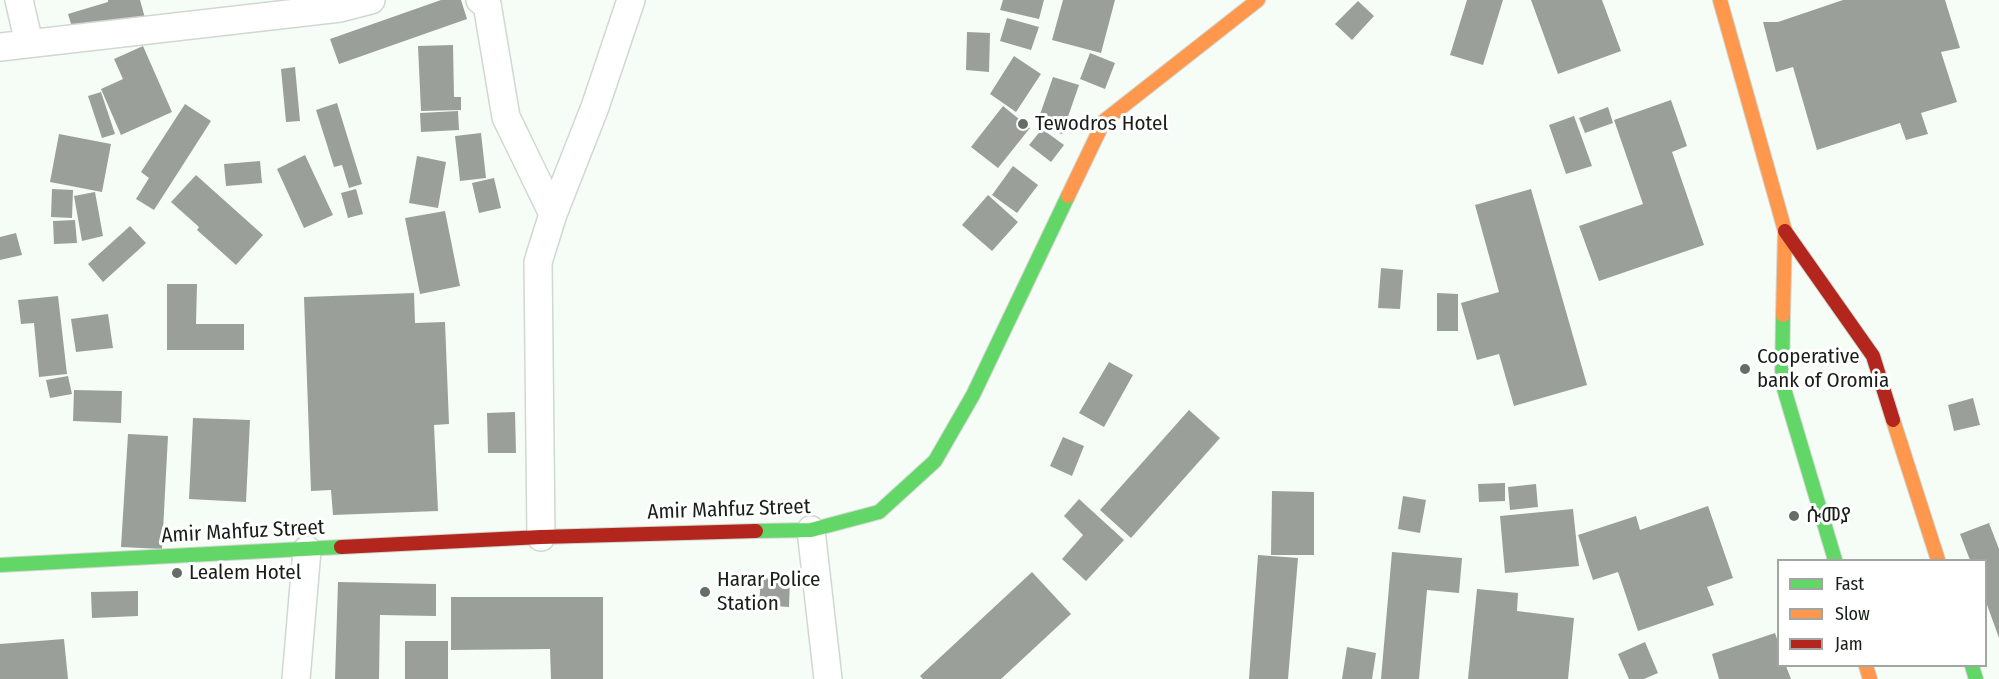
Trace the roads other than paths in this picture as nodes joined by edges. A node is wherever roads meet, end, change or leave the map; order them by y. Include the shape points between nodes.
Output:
1 (19, 0) edge
2 (371, 0) edge
3 (480, 0) edge
4 (631, 0) edge
5 (1258, 0) edge
6 (1720, 0) edge
7 (248, 9) edge
8 (30, 43) junction
9 (0, 47) edge
10 (553, 214) junction
11 (1785, 231) junction
12 (811, 530) junction
13 (541, 537) junction
14 (307, 550) junction
15 (1833, 559) edge
16 (1937, 559) edge
17 (0, 565) edge
18 (296, 679) edge
19 (828, 679) edge

1 - 8 street
2 - 7 street via 340,8
3 - 10 street via 487,4 506,117
4 - 10 street
5 - 12 main road, Amir Mahfuz Street via 1104,121 973,395 935,461 879,512
6 - 11 main road
7 - 8 street
8 - 9 street
10 - 13 street via 538,262
11 - 15 main road via 1782,382
11 - 16 main road via 1873,356
12 - 13 main road, Amir Mahfuz Street
12 - 19 street
13 - 14 main road, Amir Mahfuz Street
14 - 17 main road, Amir Mahfuz Street
14 - 18 street

